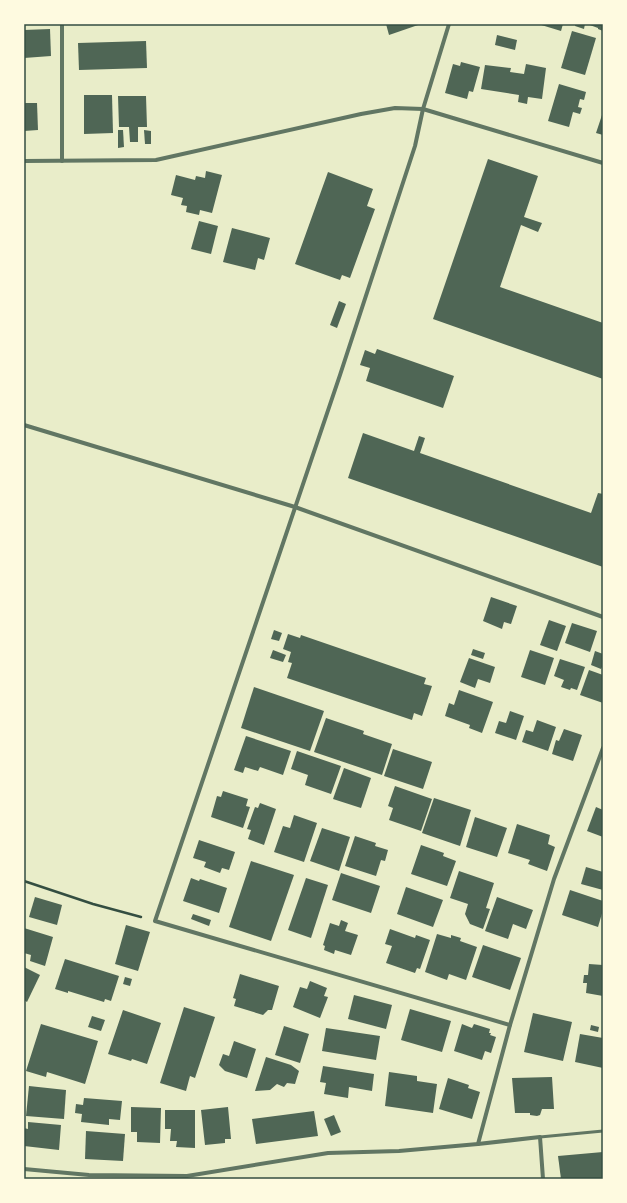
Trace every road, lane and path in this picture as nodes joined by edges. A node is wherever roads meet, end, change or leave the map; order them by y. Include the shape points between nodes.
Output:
1 (62, 24) edge
2 (449, 24) edge
3 (423, 109) junction
4 (62, 160) junction
5 (24, 161) edge
6 (603, 163) edge
7 (24, 425) edge
8 (295, 507) junction
9 (603, 618) edge
10 (603, 748) edge
11 (24, 881) edge
12 (155, 921) junction
13 (510, 1025) junction
14 (603, 1131) edge
15 (540, 1137) junction
16 (478, 1144) junction
17 (24, 1169) edge
18 (89, 1177) edge
19 (543, 1179) edge

1 - 4 street
2 - 3 street
3 - 4 street via 395,108 361,114 156,160
3 - 6 street
3 - 8 street via 415,146
4 - 5 street
7 - 8 street
8 - 9 street
8 - 12 street
10 - 13 street via 554,879
11 - 12 path
12 - 13 street
13 - 16 street
14 - 15 lane
15 - 16 street
15 - 19 street
16 - 18 street via 399,1151 328,1153 187,1176
17 - 18 street

